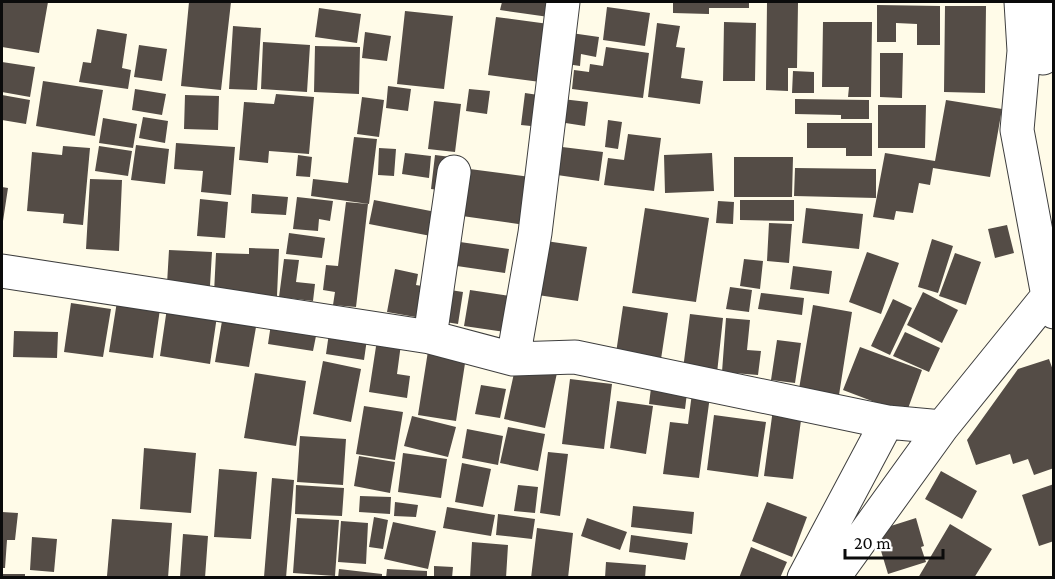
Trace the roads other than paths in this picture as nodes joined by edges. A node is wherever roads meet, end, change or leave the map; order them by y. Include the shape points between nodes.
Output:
1 (563, 2) edge
2 (1022, 2) edge
3 (1046, 2) edge
4 (1040, 48) edge
5 (999, 96) dead end
6 (1017, 130) junction
7 (454, 172) dead end
8 (1034, 219) junction
9 (2, 271) edge
10 (1051, 304) edge
11 (430, 337) junction
12 (513, 359) junction
13 (886, 422) junction
14 (942, 427) junction
15 (804, 578) edge
16 (833, 578) edge

1 - 12 street via 535,233
2 - 4 street
3 - 4 street
4 - 6 street
4 - 8 street
5 - 6 street
6 - 8 street
7 - 11 street
8 - 10 street
9 - 11 street
10 - 14 street
11 - 12 street
12 - 13 street via 575,357
13 - 14 street
13 - 15 street
14 - 16 street

